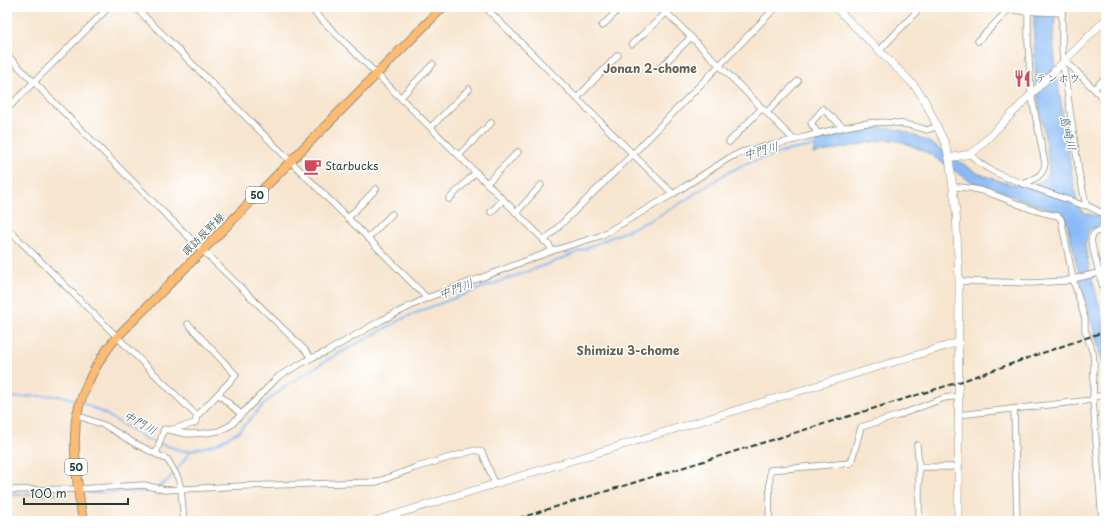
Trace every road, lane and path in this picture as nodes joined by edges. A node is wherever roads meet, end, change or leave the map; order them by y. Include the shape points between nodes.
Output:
1 (109, 7) edge
2 (135, 7) edge
3 (309, 7) edge
4 (443, 7) edge
5 (485, 7) edge
6 (621, 7) edge
7 (661, 7) edge
8 (776, 7) edge
9 (835, 7) edge
10 (921, 7) edge
11 (1011, 7) edge
12 (1029, 10) edge
13 (1061, 11) edge
14 (666, 13) junction
15 (1106, 19) edge
16 (602, 26) dead end
17 (691, 36) junction
18 (978, 41) dead end
19 (632, 44) dead end
20 (879, 51) junction
21 (7, 55) edge
22 (618, 55) dead end
23 (1062, 63) junction
24 (433, 64) dead end
25 (720, 65) junction
26 (660, 68) dead end
27 (377, 74) junction
28 (1106, 77) edge
29 (798, 80) dead end
30 (34, 82) junction
31 (1094, 89) junction
32 (469, 90) dead end
33 (1033, 92) junction
34 (401, 97) junction
35 (577, 98) junction
36 (1106, 101) edge
37 (7, 109) edge
38 (764, 110) junction
39 (490, 123) dead end
40 (938, 126) junction
41 (431, 127) junction
42 (843, 127) junction
43 (818, 134) junction
44 (794, 140) junction
45 (729, 142) dead end
46 (518, 152) dead end
47 (633, 154) junction
48 (970, 154) junction
49 (459, 155) junction
50 (949, 158) junction
51 (290, 162) junction
52 (476, 172) junction
53 (487, 183) junction
54 (1024, 184) junction
55 (541, 185) dead end
56 (953, 187) junction
57 (376, 189) dead end
58 (673, 194) junction
59 (449, 199) dead end
60 (503, 200) junction
61 (1084, 205) junction
62 (491, 212) dead end
63 (516, 213) junction
64 (392, 214) dead end
65 (1106, 215) edge
66 (348, 218) junction
67 (7, 228) edge
68 (1106, 233) edge
69 (368, 238) junction
70 (544, 241) junction
71 (203, 250) junction
72 (552, 250) junction
73 (1106, 270) edge
74 (1098, 272) junction
75 (1074, 279) junction
76 (959, 281) junction
77 (1106, 287) edge
78 (427, 298) junction
79 (188, 324) dead end
80 (116, 338) junction
81 (959, 342) junction
82 (311, 358) junction
83 (218, 394) junction
84 (1106, 395) edge
85 (959, 396) junction
86 (1093, 398) junction
87 (1014, 409) junction
88 (77, 414) junction
89 (241, 414) junction
90 (958, 415) junction
91 (196, 416) junction
92 (166, 432) junction
93 (917, 445) dead end
94 (157, 452) junction
95 (919, 467) junction
96 (959, 467) junction
97 (495, 484) junction
98 (77, 489) junction
99 (181, 489) junction
100 (7, 490) edge
101 (83, 521) edge
102 (184, 521) edge
103 (374, 521) edge
104 (769, 521) edge
105 (919, 521) edge
106 (958, 521) edge
107 (1016, 521) edge
108 (1102, 521) edge

1 - 30 street
2 - 51 street
3 - 27 street
4 - 27 main road, 諏訪辰野線 / 50
5 - 35 street
6 - 16 street
7 - 14 street
8 - 25 street
9 - 20 street
10 - 20 street
11 - 12 street via 1014,10
11 - 18 street
12 - 13 street
12 - 33 street
13 - 23 street
14 - 17 street
14 - 19 street
15 - 23 street
17 - 25 street
17 - 26 street
20 - 40 street via 914,85
21 - 30 street
22 - 35 street
23 - 31 street
23 - 33 street
23 - 61 street
24 - 34 street
25 - 38 street
25 - 47 street
27 - 34 street
27 - 51 main road, 諏訪辰野線 / 50
28 - 31 street
29 - 38 street
30 - 37 street
30 - 71 street
31 - 36 street
32 - 41 street
33 - 48 street
33 - 54 street via 1045,162 1043,172
34 - 41 street
35 - 47 street
38 - 44 street
38 - 45 street
39 - 49 street
40 - 42 street via 927,130 898,122 862,123
40 - 50 street
41 - 49 street
42 - 43 street
42 - 43 street via 823,108 811,123
43 - 44 street
44 - 58 street via 742,152 728,158
46 - 53 street
47 - 58 street
47 - 70 street
48 - 50 street
48 - 54 street via 974,160 995,172
49 - 52 street
50 - 56 street
51 - 66 street
51 - 71 main road, 諏訪辰野線 / 50
52 - 53 street
52 - 59 street
53 - 60 street
54 - 61 street
55 - 63 street
56 - 75 street via 975,188 1061,218
56 - 76 street
57 - 66 street
58 - 72 street via 600,236
60 - 62 street
60 - 63 street
61 - 65 street
63 - 70 street
64 - 69 street
66 - 69 street
67 - 80 street
68 - 74 street via 1100,231 1092,234 1091,241
69 - 78 street
70 - 72 street
71 - 80 main road, 諏訪辰野線 / 50
71 - 82 street
72 - 78 street
73 - 74 street
74 - 75 street
74 - 77 street via 1104,292
75 - 76 street via 1032,283
75 - 86 street via 1094,364
76 - 81 street
78 - 82 street
79 - 83 street via 236,375
80 - 88 main road, 諏訪辰野線 / 50 via 92,371
80 - 91 street
81 - 85 street
81 - 97 street
82 - 89 street via 279,376
83 - 89 street
83 - 91 street
84 - 86 street
85 - 90 street
85 - 104 street via 944,398 861,427 851,464 770,470
86 - 87 street
86 - 108 street
87 - 90 street
87 - 107 street
88 - 94 street
88 - 98 main road, 諏訪辰野線 / 50
89 - 92 street via 231,425 219,431 186,434
90 - 96 street
91 - 92 street via 195,423 171,428
92 - 94 street
93 - 95 street
94 - 99 street via 173,467
95 - 96 street
95 - 105 street
96 - 106 street
97 - 99 street via 482,452 475,450 377,482
97 - 103 street
98 - 99 street via 144,485 165,490
98 - 100 street
98 - 101 main road, 諏訪辰野線 / 50
99 - 102 street

